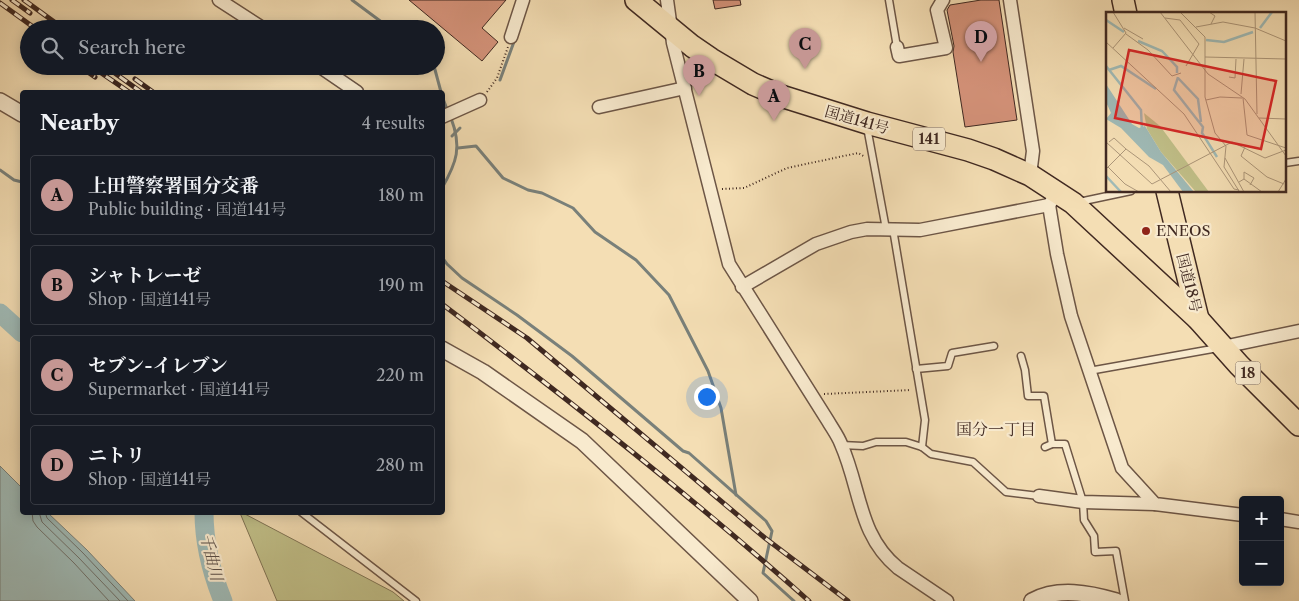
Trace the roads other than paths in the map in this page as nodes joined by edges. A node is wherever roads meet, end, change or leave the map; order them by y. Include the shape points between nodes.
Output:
1 (218, 0) edge
2 (523, 0) edge
3 (636, 0) edge
4 (667, 0) edge
5 (889, 0) edge
6 (943, 0) edge
7 (1010, 0) edge
8 (250, 20) edge
9 (670, 28) junction
10 (510, 41) road end
11 (897, 47) joint
12 (332, 75) edge
13 (685, 88) junction
14 (354, 90) edge
15 (484, 96) road end
16 (0, 100) edge
17 (599, 107) dead end
18 (20, 113) edge
19 (447, 115) edge
20 (867, 123) junction
21 (1299, 161) edge
22 (1286, 163) edge
23 (1030, 175) junction
24 (1124, 192) edge
25 (1168, 192) edge
26 (1060, 201) junction
27 (889, 229) junction
28 (742, 287) junction
29 (1198, 319) junction
30 (1299, 331) edge
31 (994, 346) dead end
32 (1223, 347) junction
33 (445, 351) edge
34 (1021, 356) dead end
35 (916, 369) junction
36 (1089, 371) junction
37 (1299, 425) edge
38 (841, 444) junction
39 (922, 447) junction
40 (1039, 496) joint
41 (1083, 502) junction
42 (1155, 504) junction
43 (1239, 514) edge
44 (305, 515) edge
45 (1284, 520) edge
46 (1299, 522) edge
47 (416, 601) edge
48 (750, 601) edge
49 (947, 601) edge
50 (1032, 601) edge
51 (1116, 601) edge
52 (1125, 601) edge

1 - 8 street
2 - 10 street
3 - 9 highway, 国道141号 / 141
4 - 9 street
5 - 11 lane
6 - 11 street via 937,10 946,48 899,56
7 - 23 street via 1033,151
9 - 13 street
9 - 20 highway, 国道141号 / 141 via 711,59 754,84 808,106
12 - 14 street
13 - 17 street
13 - 28 street via 729,264
15 - 19 street
16 - 18 street
20 - 23 highway, 国道141号 / 141 via 968,150
20 - 27 lane
21 - 22 lane
23 - 26 highway, 国道141号 / 141
24 - 26 lane
25 - 29 highway, 国道18号 / 18
26 - 27 street via 920,230
26 - 29 highway, 国道141号 / 141
26 - 36 street via 1057,254 1071,316
27 - 28 street via 851,232 816,244
27 - 35 lane
28 - 38 street
29 - 32 highway, 国道18号 / 18
30 - 32 street
31 - 35 lane via 952,353 948,366
32 - 36 lane
32 - 37 highway, 国道18号 / 18
33 - 48 street via 483,372 582,441
34 - 41 lane via 1028,396 1044,396 1049,446 1066,444
35 - 39 lane via 925,420
36 - 42 street via 1122,468
38 - 39 lane via 863,446 876,442 906,442
38 - 49 street via 874,542 898,568
39 - 40 lane via 932,454 973,462 1006,492
40 - 41 street
41 - 42 street
41 - 52 lane via 1084,520 1094,536 1095,552 1116,551
42 - 43 street
44 - 47 lane
45 - 46 street
50 - 51 street via 1075,592

